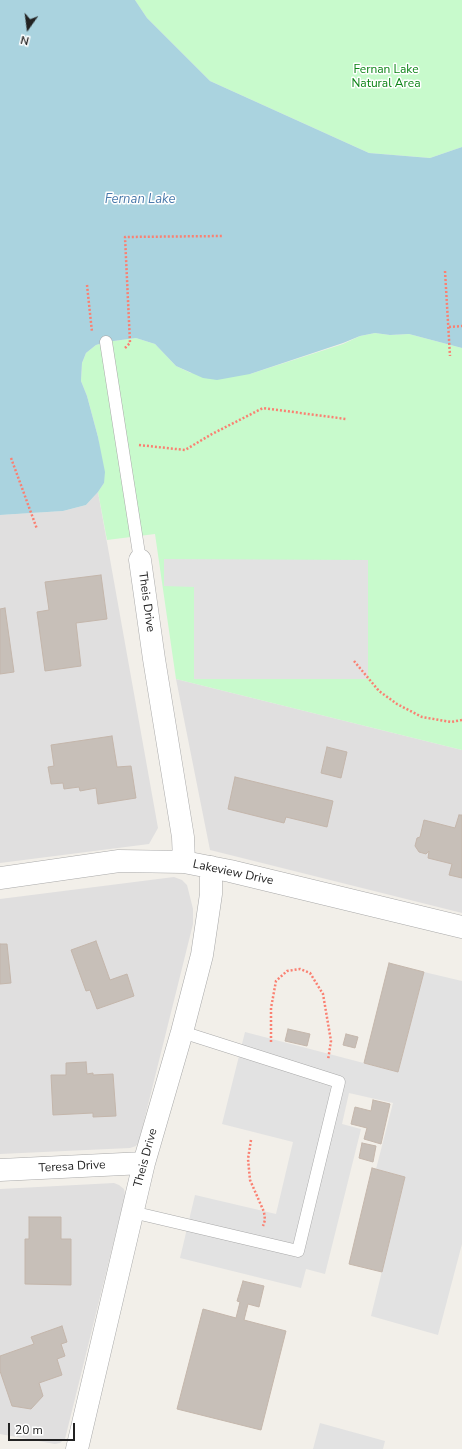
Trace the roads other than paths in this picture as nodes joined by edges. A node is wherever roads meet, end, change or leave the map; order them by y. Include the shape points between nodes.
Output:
1 (106, 342) dead end
2 (140, 560) joint
3 (184, 862) junction
4 (211, 867) junction
5 (0, 878) edge
6 (462, 927) edge
7 (182, 1032) junction
8 (144, 1163) junction
9 (0, 1170) edge
10 (132, 1212) junction
11 (77, 1449) edge

1 - 2 lane, Theis Drive
2 - 3 street, Theis Drive via 183,838
3 - 4 street, Lakeview Drive
3 - 5 street, Lakeview Drive via 119,861
4 - 6 street, Lakeview Drive
4 - 7 street, Theis Drive via 211,894 202,955
7 - 8 street, Theis Drive
7 - 10 lane via 339,1082 298,1252
8 - 9 street, Teresa Drive
8 - 10 street, Theis Drive
10 - 11 street, Theis Drive

